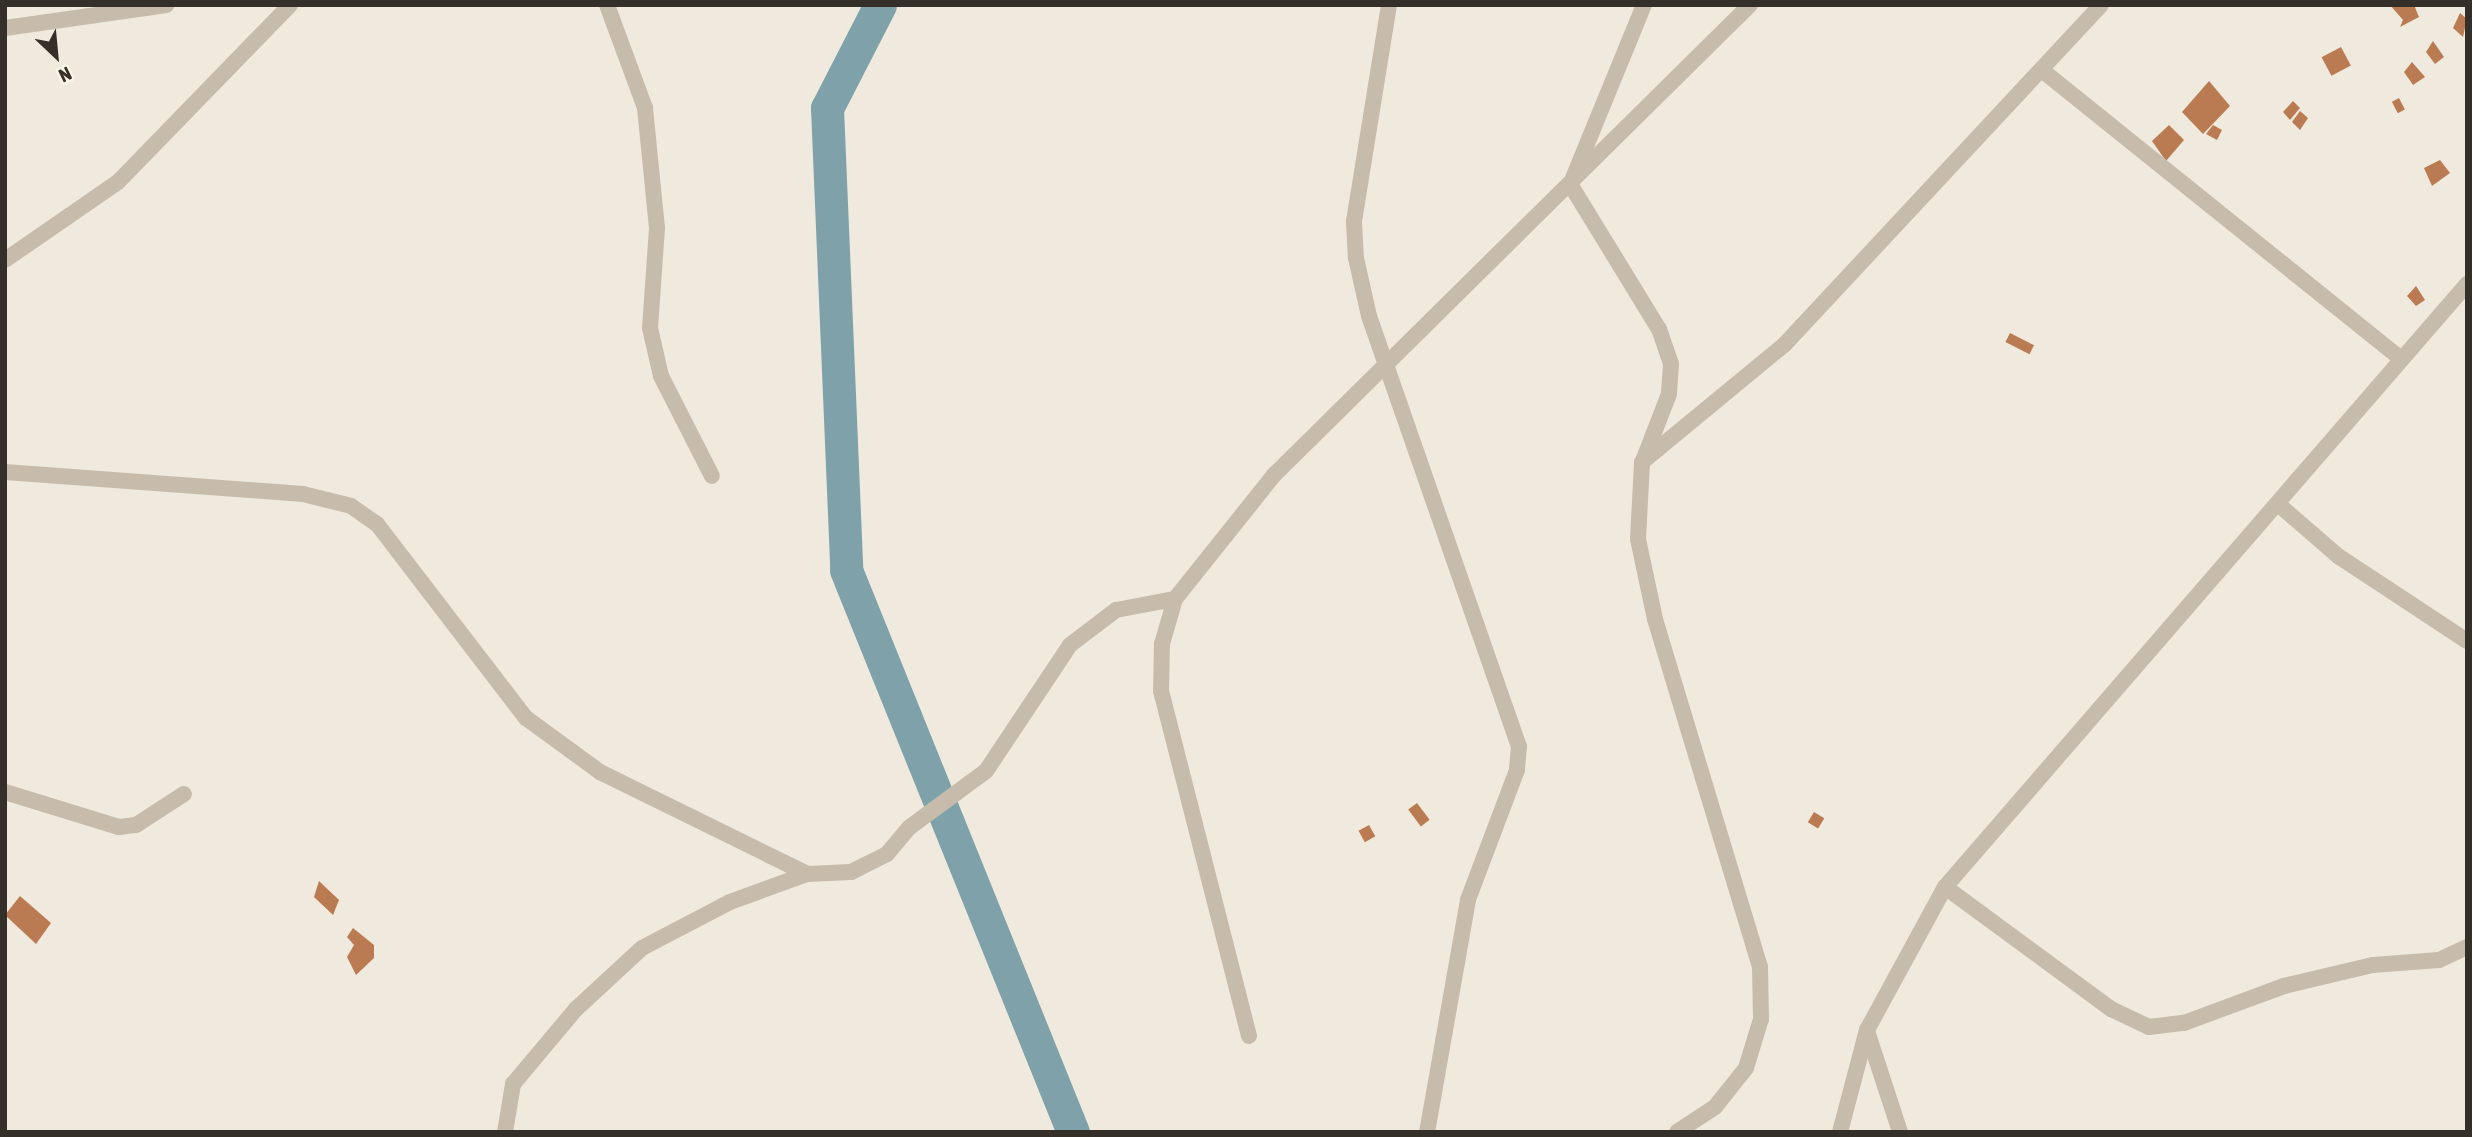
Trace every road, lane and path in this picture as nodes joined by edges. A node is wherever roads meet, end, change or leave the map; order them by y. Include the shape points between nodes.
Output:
1 (64, 5) edge
2 (166, 5) edge
3 (290, 5) edge
4 (607, 5) edge
5 (1389, 5) edge
6 (1643, 5) edge
7 (1750, 5) edge
8 (2101, 5) edge
9 (52, 22) junction
10 (5, 27) edge
11 (2043, 71) junction
12 (1570, 184) junction
13 (5, 260) edge
14 (2467, 284) edge
15 (2401, 359) junction
16 (1387, 361) junction
17 (1642, 462) junction
18 (5, 472) edge
19 (712, 476) dead end
20 (2279, 505) junction
21 (1175, 600) junction
22 (2467, 641) edge
23 (5, 792) edge
24 (184, 794) dead end
25 (807, 874) junction
26 (1945, 887) junction
27 (2467, 947) edge
28 (1867, 1030) junction
29 (1249, 1036) dead end
30 (505, 1132) edge
31 (1427, 1132) edge
32 (1677, 1132) edge
33 (1840, 1132) edge
34 (1900, 1132) edge

1 - 9 street
2 - 9 street
3 - 13 street via 118,182
4 - 19 street via 645,108 657,228 650,328 658,364
5 - 16 street via 1354,222 1364,293
6 - 12 street
7 - 12 street
8 - 11 street
9 - 10 street
11 - 15 street
11 - 17 street via 1785,344
12 - 16 street
12 - 17 street via 1659,329 1671,364 1669,394
14 - 15 street
15 - 20 street
16 - 21 street via 1274,475
16 - 31 street via 1519,746 1517,770 1468,900
17 - 32 street via 1638,539 1655,619 1760,967 1761,1019 1746,1068 1715,1107
18 - 25 street via 290,492 351,506 377,524 526,718 600,772
20 - 22 street via 2338,556
20 - 26 street
21 - 25 street via 1116,610 1070,645 986,771 910,827 887,854 851,872
21 - 29 street via 1162,644 1161,691
23 - 24 street via 119,827 136,825
25 - 30 street via 730,902 642,948 576,1009 513,1084
26 - 27 street via 2111,1009 2149,1027 2184,1023 2284,986 2373,965 2440,960
26 - 28 street
28 - 33 street
28 - 34 street

